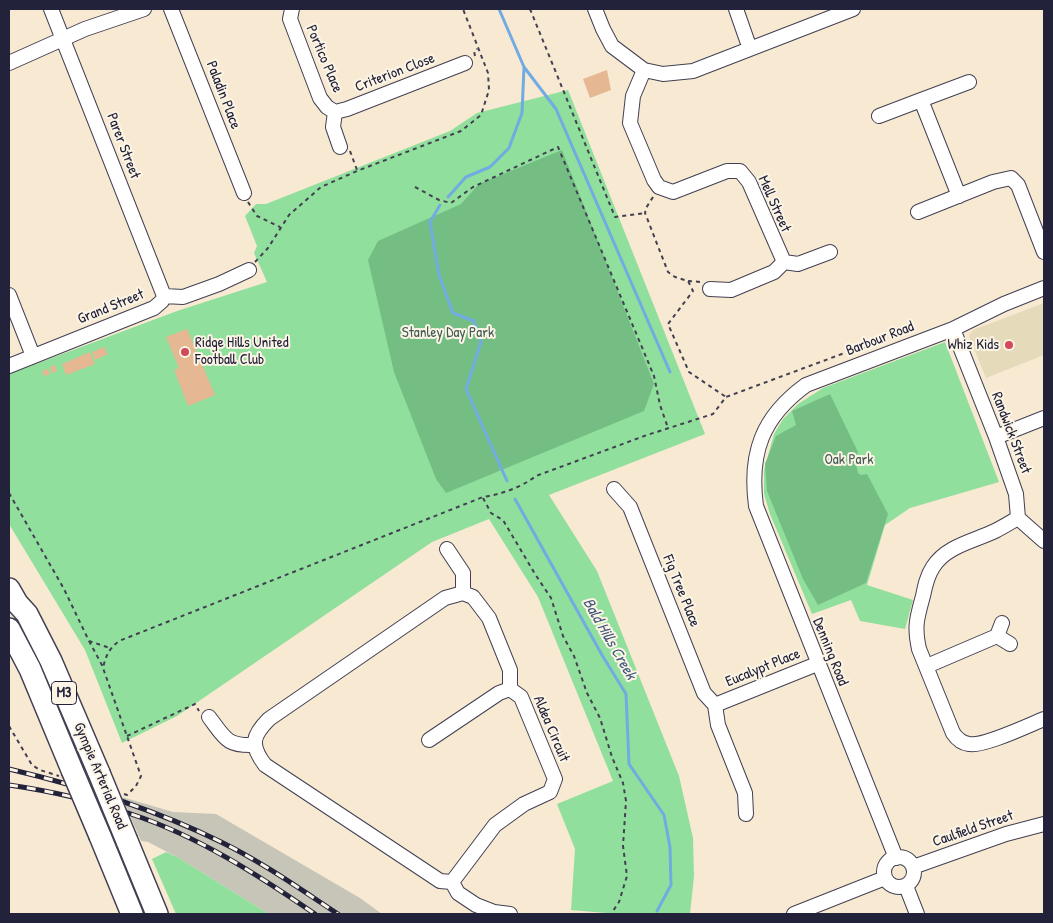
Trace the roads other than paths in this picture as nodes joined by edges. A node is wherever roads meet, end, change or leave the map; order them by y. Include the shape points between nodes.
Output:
1 (51, 9) edge
2 (144, 9) edge
3 (171, 9) edge
4 (292, 9) edge
5 (595, 9) edge
6 (736, 9) edge
7 (853, 9) edge
8 (64, 40) junction
9 (750, 48) junction
10 (465, 62) dead end
11 (9, 63) edge
12 (644, 70) junction
13 (969, 82) dead end
14 (921, 100) junction
15 (335, 112) junction
16 (878, 116) dead end
17 (340, 147) dead end
18 (244, 193) road end
19 (959, 196) junction
20 (918, 212) dead end
21 (830, 252) dead end
22 (1044, 252) edge
23 (784, 262) junction
24 (249, 270) road end
25 (1044, 288) edge
26 (710, 289) dead end
27 (9, 295) edge
28 (164, 296) junction
29 (953, 328) junction
30 (33, 356) junction
31 (9, 366) edge
32 (1044, 418) edge
33 (996, 437) junction
34 (756, 454) joint
35 (614, 489) dead end
36 (1018, 518) junction
37 (1044, 541) edge
38 (447, 549) dead end
39 (9, 571) edge
40 (9, 589) edge
41 (463, 594) junction
42 (27, 614) junction
43 (9, 630) edge
44 (1010, 644) dead end
45 (818, 664) junction
46 (927, 666) junction
47 (510, 689) junction
48 (715, 705) junction
49 (209, 717) road end
50 (1044, 719) edge
51 (428, 740) dead end
52 (254, 745) junction
53 (746, 814) dead end
54 (1044, 824) edge
55 (896, 858) junction
56 (913, 867) junction
57 (885, 878) junction
58 (452, 882) junction
59 (906, 886) junction
60 (132, 914) edge
61 (157, 914) edge
62 (510, 914) edge
63 (794, 914) edge
64 (918, 914) edge

1 - 8 street, Parer Street
2 - 8 street
3 - 18 street, Paladin Place
4 - 15 street, Portico Place via 290,20 320,98
5 - 12 street via 612,46
6 - 9 street
7 - 9 street
8 - 11 street
8 - 28 street, Parer Street
9 - 12 street via 693,71 663,74
10 - 15 street, Criterion Close
12 - 23 street, Mell Street via 632,96 630,123 659,187 673,192 727,171 740,171 749,182
13 - 14 street
14 - 16 street
14 - 19 street
15 - 17 street, Portico Place via 333,127
19 - 20 street
19 - 22 street via 1011,178 1018,185
21 - 23 street via 798,264
23 - 26 street via 774,272 730,290
24 - 28 street, Grand Street via 183,297
25 - 29 street, Barbour Road
27 - 30 street
28 - 30 street, Grand Street via 154,308
29 - 33 street, Randwick Street
29 - 34 street, Barbour Road via 806,385 770,419
30 - 31 street, Grand Street
32 - 33 street
33 - 36 street, Randwick Street via 1016,494
34 - 45 street, Denning Road via 753,484 756,506
35 - 48 street, Fig Tree Place via 630,507 704,693
36 - 37 street
36 - 46 street via 949,551 933,567 915,626 919,649
38 - 41 street via 463,573
39 - 42 highway
40 - 42 highway, Gympie Arterial Road / M3
41 - 47 street via 473,598 489,618 510,670
41 - 52 street via 445,598 269,719 258,730
42 - 61 highway, Gympie Arterial Road / M3, bridge via 51,661
43 - 60 highway, Gympie Arterial Road / M3, bridge via 30,668
44 - 46 street via 999,630
45 - 48 street, Eucalypt Place
45 - 55 street, Denning Road
46 - 50 street via 953,733 963,743 978,744
47 - 51 street
47 - 58 street, Aldea Circuit via 521,697 555,779 550,792 524,804 495,825
48 - 53 street, Eucalypt Place via 718,725 745,793
49 - 52 street via 227,741 240,746
52 - 58 street via 265,765 440,881
54 - 56 street, Caulfield Street
55 - 56 street via 904,858
55 - 57 street via 887,863
56 - 59 street via 912,880
57 - 59 street via 896,887
57 - 63 street
58 - 62 street via 458,893 476,906
59 - 64 street

